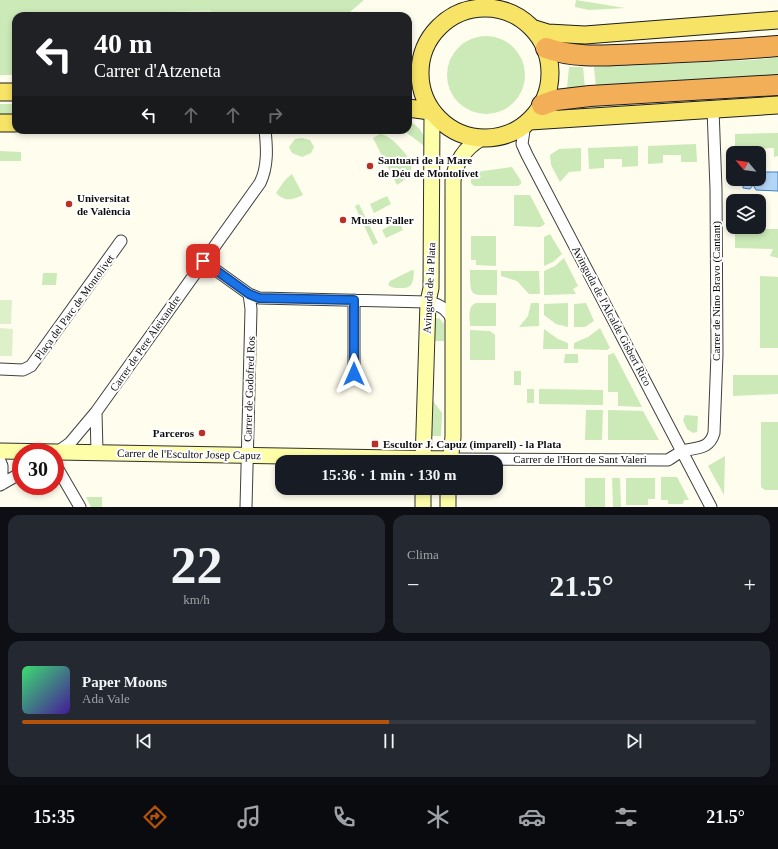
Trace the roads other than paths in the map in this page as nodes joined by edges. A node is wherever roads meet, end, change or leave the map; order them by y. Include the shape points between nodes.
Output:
1 (778, 20) edge
2 (535, 30) junction
3 (778, 46) edge
4 (425, 48) junction
5 (546, 48) junction
6 (412, 57) edge
7 (778, 85) edge
8 (0, 92) edge
9 (12, 92) edge
10 (542, 105) junction
11 (778, 105) edge
12 (412, 109) edge
13 (713, 109) junction
14 (431, 112) junction
15 (528, 122) junction
16 (0, 123) edge
17 (12, 123) edge
18 (265, 134) edge
19 (480, 139) junction
20 (121, 241) dead end
21 (203, 261) junction
22 (249, 294) junction
23 (354, 300) junction
24 (428, 302) junction
25 (453, 322) junction
26 (0, 369) edge
27 (354, 374) dead end
28 (96, 412) junction
29 (0, 450) edge
30 (12, 452) edge
31 (64, 452) edge
32 (96, 452) junction
33 (683, 452) junction
34 (423, 455) edge
35 (451, 455) edge
36 (247, 456) junction
37 (64, 457) edge
38 (275, 457) edge
39 (0, 460) edge
40 (503, 460) edge
41 (64, 468) edge
42 (12, 478) edge
43 (1, 484) edge
44 (423, 495) edge
45 (448, 495) edge
46 (80, 507) edge
47 (246, 507) edge
48 (423, 507) edge
49 (448, 507) edge
50 (711, 507) edge

1 - 2 main road via 586,35 565,35
2 - 4 main road via 522,18 510,12 492,8 473,8 461,12 440,26
2 - 5 main road
3 - 5 highway via 597,55 563,54
4 - 6 main road
4 - 14 main road via 420,71 421,83
5 - 10 main road via 551,74 550,86
7 - 10 highway via 590,96 556,100
8 - 9 main road
10 - 15 main road
11 - 13 main road
12 - 14 main road
13 - 15 main road
13 - 33 street, Carrer de Nino Bravo (Cantant) via 716,189 714,433 705,446
14 - 19 main road via 456,132
14 - 24 main road, Avinguda de la Plata via 431,288
15 - 19 main road via 511,133
15 - 33 street, Avinguda de l'Alcalde Gisbert Rico via 522,144 527,155
16 - 17 main road
18 - 21 street, Carrer de Pere Aleixandre via 265,173
19 - 25 main road, Avinguda de la Plata via 469,147 454,171
20 - 26 street, Plaça del Parc de Montolivet via 31,366 23,370
21 - 22 street
21 - 28 street, Carrer de Pere Aleixandre
22 - 23 street via 263,298
22 - 36 street, Carrer de Godofred Ros via 251,309
23 - 24 street
23 - 27 street
24 - 25 street via 444,308
24 - 34 main road, Avinguda de la Plata
25 - 35 main road, Avinguda de la Plata via 453,437
28 - 31 street, Carrer de Pere Aleixandre
28 - 32 street
29 - 30 main road, Carrer de l'Escultor Josep Capuz
32 - 36 main road, Carrer de l'Escultor Josep Capuz
32 - 37 main road, Carrer de l'Escultor Josep Capuz
33 - 40 street, Carrer de l'Hort de Sant Valeri via 668,460
33 - 50 street, Avinguda de l'Alcalde Gisbert Rico
36 - 38 main road, Carrer de l'Escultor Josep Capuz
36 - 47 street, Carrer de Godofred Ros
39 - 43 street
41 - 46 street
42 - 43 street
44 - 48 main road
45 - 49 main road

